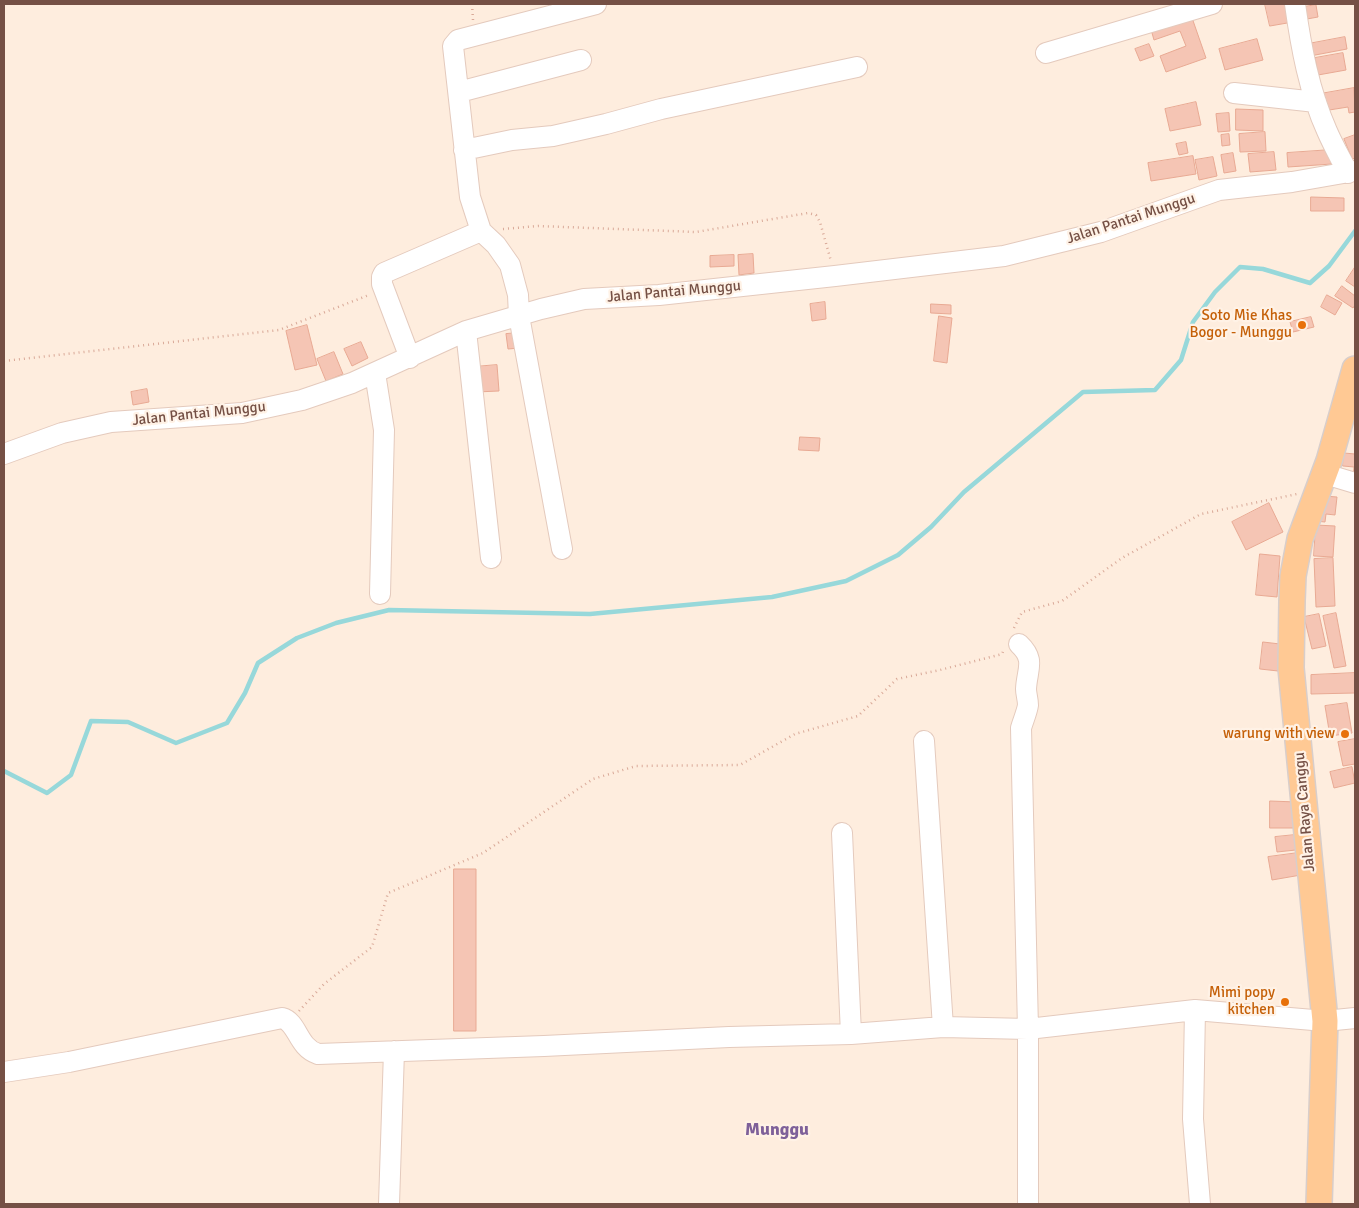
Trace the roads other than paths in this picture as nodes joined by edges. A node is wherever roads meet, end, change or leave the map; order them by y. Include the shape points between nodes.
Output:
1 (596, 4) edge
2 (1212, 4) edge
3 (1295, 4) edge
4 (1046, 53) dead end
5 (581, 60) dead end
6 (857, 67) dead end
7 (459, 92) junction
8 (1234, 93) dead end
9 (1316, 102) junction
10 (464, 150) junction
11 (1351, 172) edge
12 (481, 230) junction
13 (519, 316) junction
14 (466, 332) junction
15 (410, 358) junction
16 (1355, 370) edge
17 (375, 373) junction
18 (4, 454) edge
19 (1321, 481) junction
20 (1355, 483) edge
21 (562, 549) dead end
22 (491, 558) dead end
23 (380, 594) dead end
24 (1013, 640) road end
25 (924, 741) dead end
26 (842, 833) dead end
27 (1195, 1010) junction
28 (1355, 1018) edge
29 (1325, 1021) junction
30 (943, 1027) junction
31 (1028, 1029) junction
32 (851, 1034) junction
33 (394, 1051) junction
34 (4, 1072) edge
35 (389, 1204) edge
36 (1028, 1204) edge
37 (1200, 1204) edge
38 (1319, 1204) edge

1 - 7 street via 458,40 453,54
2 - 4 street
3 - 9 street via 1300,42
5 - 7 street
6 - 10 street via 562,134
7 - 10 street
8 - 9 street
9 - 11 street via 1327,132
10 - 12 street via 470,197
11 - 13 street, Jalan Pantai Munggu via 1219,190 1101,232 1004,256 659,295 584,299
12 - 13 street via 510,266 518,295
12 - 15 street via 382,277
13 - 14 street, Jalan Pantai Munggu
13 - 21 street
14 - 15 street, Jalan Pantai Munggu
14 - 22 street
15 - 17 street, Jalan Pantai Munggu
16 - 19 main road, Jalan Raya Canggu
17 - 18 street, Jalan Pantai Munggu via 302,400 242,412 111,422 62,433
17 - 23 street via 384,430
19 - 20 street
19 - 29 main road, Jalan Raya Canggu via 1300,538 1293,576 1291,668
24 - 31 street via 1024,649 1030,666 1026,688 1028,707 1021,728
25 - 30 street
26 - 32 street
27 - 29 street
27 - 31 street
27 - 37 street via 1193,1119
28 - 29 street
29 - 38 main road, Jalan Raya Canggu
30 - 31 street
30 - 32 street
31 - 36 street
32 - 33 street
33 - 34 street via 318,1054 307,1049 290,1022 282,1018 69,1062
33 - 35 street

